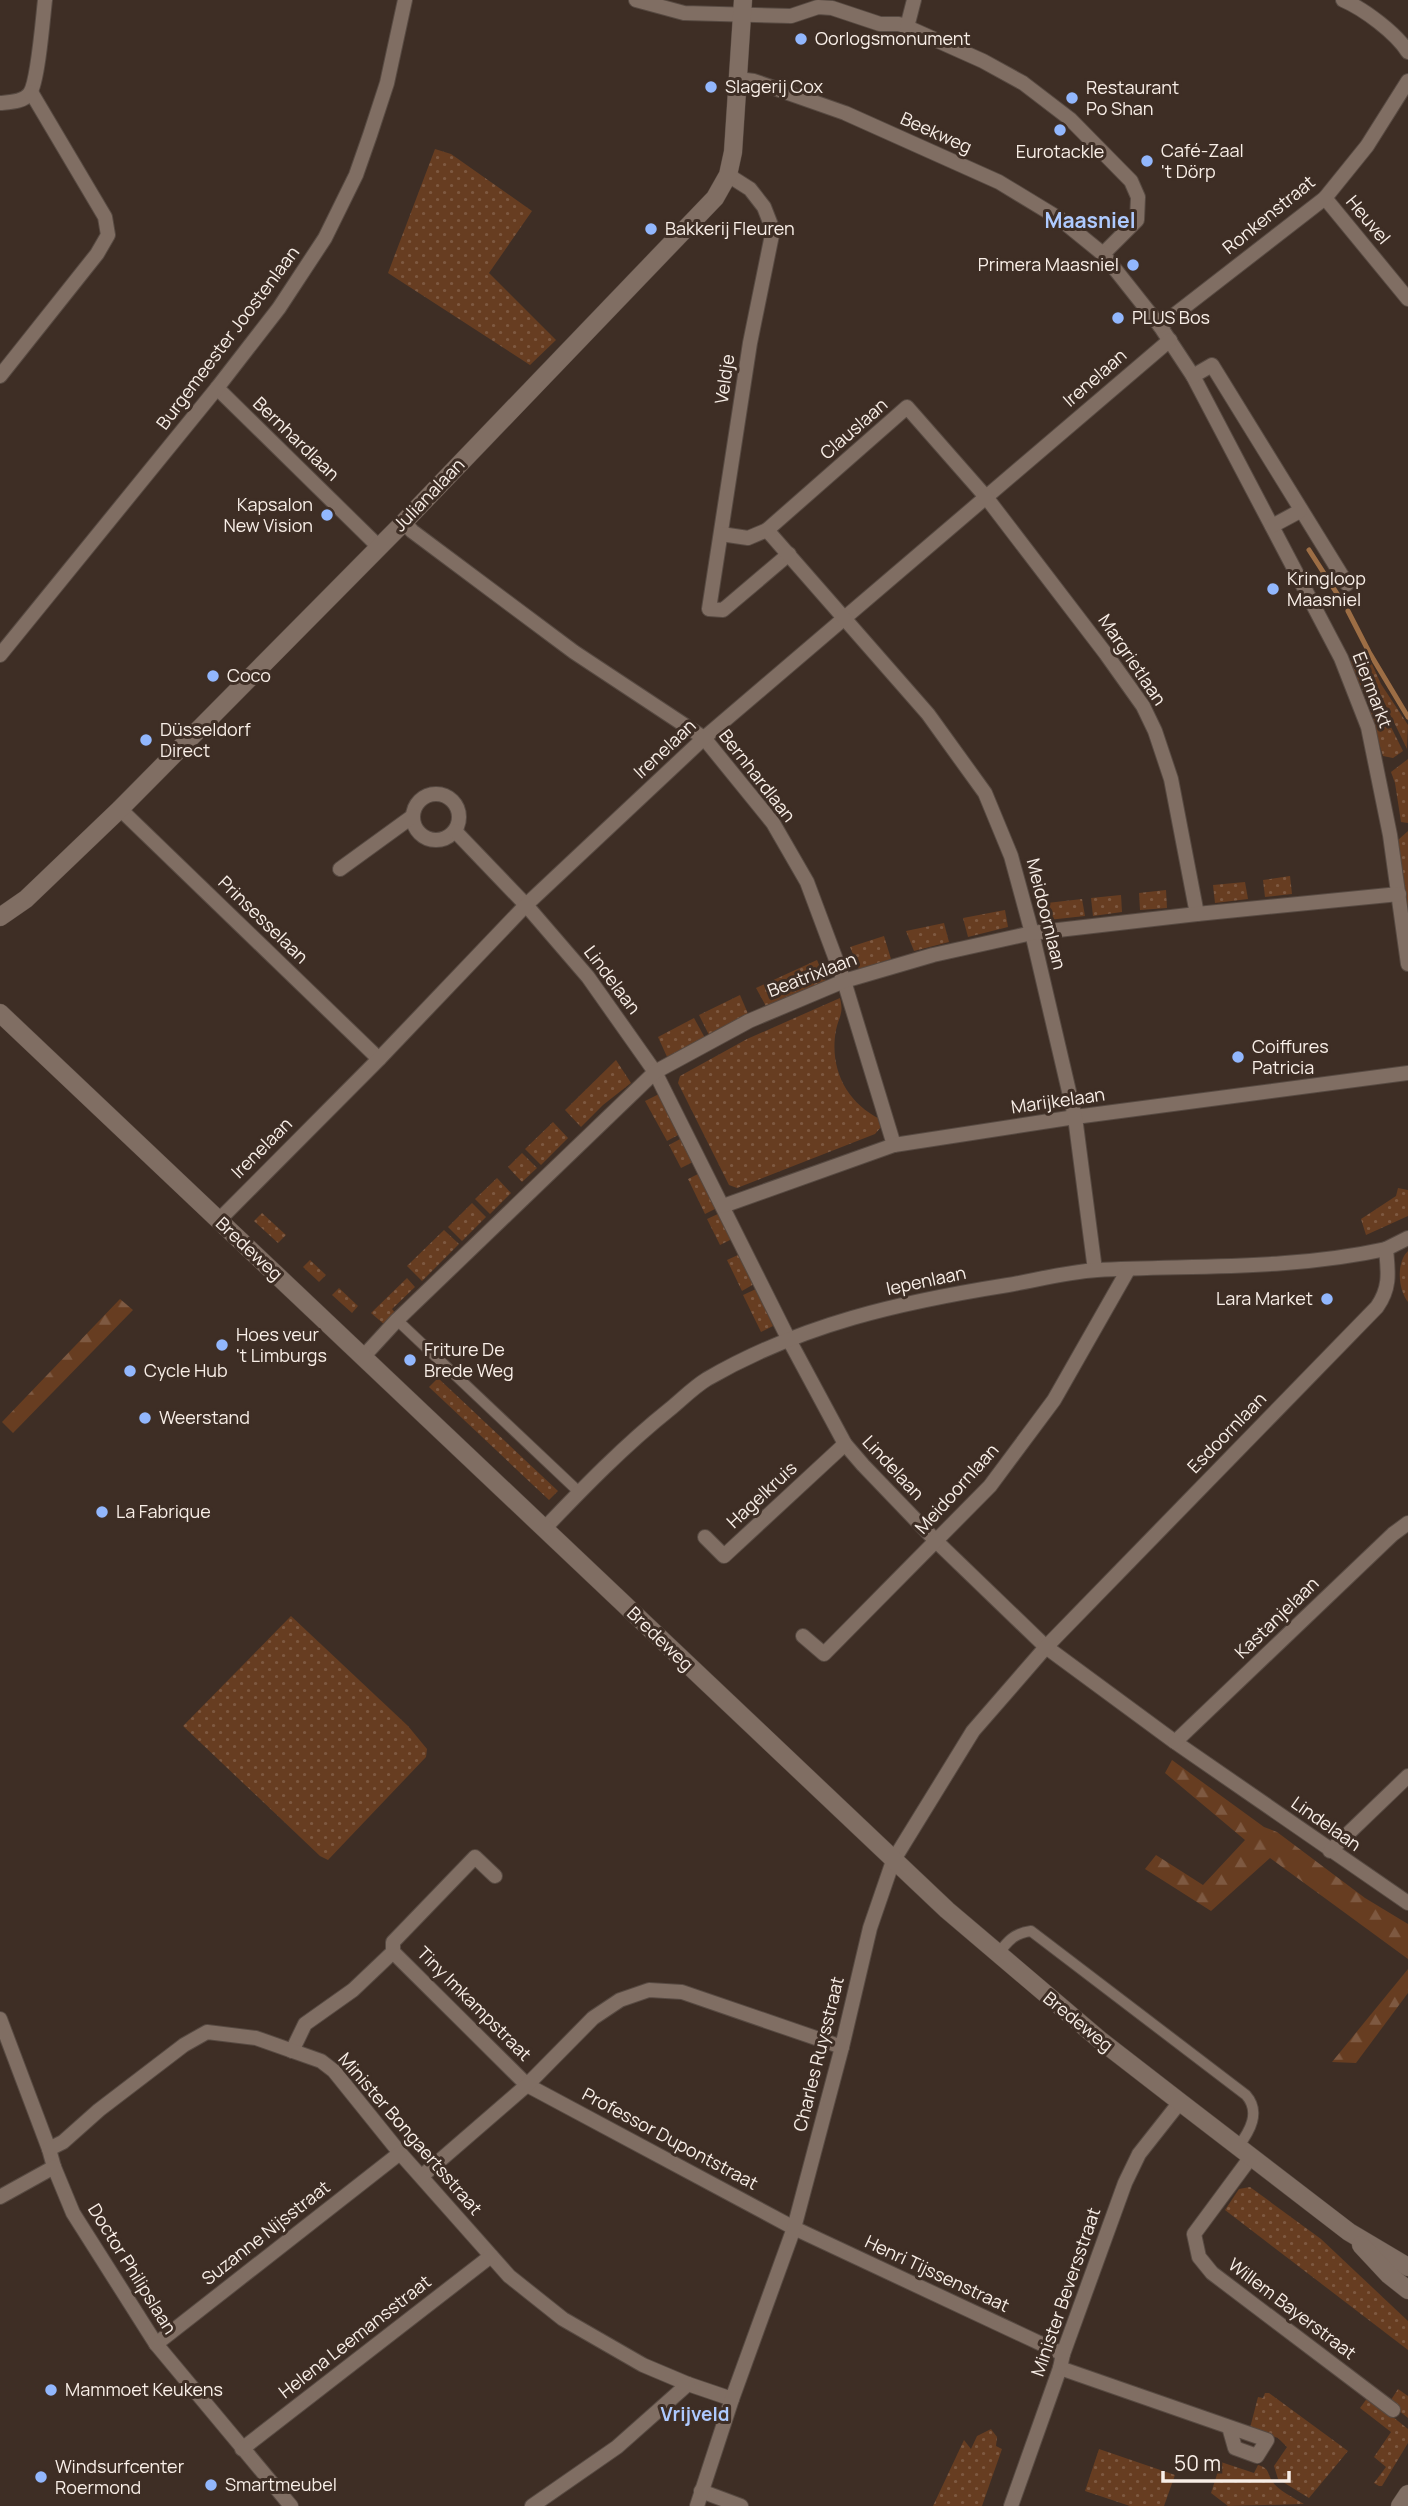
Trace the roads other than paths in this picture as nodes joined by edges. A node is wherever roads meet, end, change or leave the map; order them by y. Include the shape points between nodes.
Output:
1 (45, 0) edge
2 (405, 0) edge
3 (636, 0) edge
4 (914, 0) edge
5 (1343, 0) edge
6 (743, 7) edge
7 (907, 27) junction
8 (1408, 52) edge
9 (738, 79) junction
10 (1408, 81) edge
11 (31, 92) junction
12 (0, 103) edge
13 (727, 175) junction
14 (1325, 198) junction
15 (1103, 254) junction
16 (1408, 299) edge
17 (1160, 326) junction
18 (1170, 340) junction
19 (0, 376) edge
20 (1193, 376) junction
21 (217, 388) junction
22 (986, 497) junction
23 (1300, 511) junction
24 (404, 522) junction
25 (1272, 526) junction
26 (767, 530) junction
27 (721, 534) junction
28 (379, 547) junction
29 (789, 554) junction
30 (1346, 584) dead end
31 (844, 617) junction
32 (0, 655) edge
33 (704, 738) junction
34 (120, 809) junction
35 (413, 817) junction
36 (455, 831) junction
37 (340, 869) dead end
38 (1399, 894) junction
39 (526, 905) junction
40 (1198, 914) junction
41 (1, 918) edge
42 (1032, 933) junction
43 (1408, 964) edge
44 (844, 981) junction
45 (0, 1013) edge
46 (379, 1059) junction
47 (655, 1072) junction
48 (1408, 1073) edge
49 (1075, 1117) junction
50 (894, 1145) junction
51 (723, 1206) junction
52 (219, 1220) junction
53 (1408, 1238) edge
54 (1386, 1249) junction
55 (1095, 1270) junction
56 (1128, 1270) junction
57 (397, 1320) junction
58 (788, 1338) junction
59 (363, 1357) junction
60 (845, 1444) junction
61 (579, 1492) junction
62 (1408, 1523) edge
63 (544, 1529) junction
64 (705, 1537) dead end
65 (936, 1541) junction
66 (803, 1636) dead end
67 (1046, 1647) junction
68 (1175, 1742) junction
69 (1408, 1776) edge
70 (1330, 1851) junction
71 (893, 1861) junction
72 (495, 1876) dead end
73 (1408, 1903) edge
74 (393, 1952) junction
75 (998, 1954) junction
76 (0, 2019) edge
77 (842, 2047) junction
78 (292, 2051) junction
79 (527, 2085) junction
80 (1180, 2102) junction
81 (49, 2149) junction
82 (1245, 2152) junction
83 (400, 2153) junction
84 (54, 2167) junction
85 (422, 2176) junction
86 (0, 2197) edge
87 (794, 2228) junction
88 (1349, 2232) junction
89 (491, 2256) junction
90 (1408, 2267) edge
91 (1408, 2290) edge
92 (156, 2344) junction
93 (1061, 2361) junction
94 (688, 2384) junction
95 (732, 2399) junction
96 (1393, 2410) dead end
97 (1229, 2427) dead end
98 (242, 2449) junction
99 (701, 2491) junction
100 (1408, 2494) edge
101 (290, 2506) edge
102 (532, 2506) edge
103 (697, 2506) edge
104 (741, 2506) edge
105 (1011, 2506) edge
106 (1400, 2506) edge

1 - 11 street
2 - 21 street, Burgemeester Joostenlaan via 387,83 350,188 325,238
3 - 6 street via 684,13
4 - 7 street
5 - 8 street via 1402,42
6 - 7 street via 791,16 818,6
6 - 9 street, Julianalaan
7 - 15 street via 1023,83 1069,119 1131,181 1138,197 1137,220
9 - 13 street, Julianalaan
9 - 15 street, Beekweg via 754,80 845,113 999,182 1060,219
10 - 14 street, Ronkenstraat via 1367,146
11 - 12 street via 23,99
11 - 19 street via 105,217 108,235
13 - 24 street, Julianalaan via 715,198
13 - 27 street, Veldje via 750,189 773,230 750,343
14 - 16 street, Heuvel
14 - 17 street, Ronkenstraat
15 - 17 street, Beekweg
17 - 18 street, Eiermarkt
18 - 20 street, Eiermarkt
18 - 22 street, Irenelaan
20 - 23 street via 1212,365
20 - 25 street, Eiermarkt
21 - 28 street, Bernhardlaan
21 - 32 street, Burgemeester Joostenlaan
22 - 26 street, Clauslaan via 907,407
22 - 31 street, Irenelaan
22 - 40 street, Margrietlaan via 1143,706 1171,779
23 - 25 street
23 - 30 street
24 - 28 street, Julianalaan
24 - 33 street, Bernhardlaan via 574,652
25 - 38 street, Eiermarkt via 1341,658 1368,727
26 - 27 street via 748,538
26 - 29 street
27 - 29 street, Veldje via 709,609 723,610
28 - 34 street, Julianalaan
29 - 31 street
31 - 33 street, Irenelaan
31 - 42 street, Meidoornlaan via 928,714 985,793 1011,856
33 - 39 street, Irenelaan
33 - 44 street, Bernhardlaan via 773,823 807,882
34 - 41 street, Julianalaan
34 - 46 street, Prinsesselaan
35 - 36 street via 425,838 442,840
35 - 36 street via 423,798 442,795 458,810
35 - 37 street
36 - 39 street, Lindelaan
38 - 40 street, Beatrixlaan
38 - 43 street, Eiermarkt
39 - 46 street, Irenelaan
39 - 47 street, Lindelaan via 588,977
40 - 42 street, Beatrixlaan
42 - 44 street, Beatrixlaan
42 - 49 street, Meidoornlaan
44 - 47 street, Beatrixlaan via 749,1021
44 - 50 street, Bernhardlaan
45 - 52 street, Bredeweg
46 - 52 street, Irenelaan
47 - 51 street, Lindelaan
47 - 57 street, Beatrixlaan
48 - 49 street, Marijkelaan
49 - 50 street, Marijkelaan
49 - 55 street, Meidoornlaan
50 - 51 street, Marijkelaan
51 - 58 street, Lindelaan
52 - 59 street, Bredeweg
53 - 54 street
54 - 56 street, Iepenlaan via 1344,1258
54 - 67 street, Esdoornlaan via 1389,1282 1377,1307
55 - 56 street, Iepenlaan
55 - 58 street, Iepenlaan via 920,1299
56 - 65 street, Meidoornlaan via 1054,1400 990,1486
57 - 59 street, Beatrixlaan
57 - 61 street
58 - 60 street, Lindelaan
58 - 61 street, Iepenlaan via 706,1380
59 - 63 street, Bredeweg
60 - 64 street, Hagelkruis via 724,1556
60 - 65 street, Lindelaan
61 - 63 street, Iepenlaan
62 - 68 street, Kastanjelaan
63 - 71 street, Bredeweg
65 - 66 street, Meidoornlaan via 824,1654
65 - 67 street, Lindelaan
67 - 68 street, Lindelaan
67 - 71 street, Charles Ruysstraat via 973,1731
68 - 70 street, Lindelaan
69 - 70 street
70 - 73 street, Lindelaan
71 - 75 street, Bredeweg
71 - 77 street, Charles Ruysstraat via 870,1928
72 - 74 street via 475,1857 394,1942
74 - 78 street via 353,1990 305,2024
74 - 79 street, Tiny Imkampstraat
75 - 80 street, Bredeweg
75 - 82 street via 1013,1937 1031,1931 1246,2095 1255,2112 1244,2138
76 - 81 street, Doctor Philipslaan
77 - 79 street via 682,1992 649,1990 620,2000 593,2018
77 - 87 street, Charles Ruysstraat
78 - 81 street, Minister Bongaertsstraat via 256,2038 207,2032
78 - 83 street, Minister Bongaertsstraat via 334,2071
79 - 85 street
79 - 87 street, Professor Dupontstraat
80 - 82 street, Bredeweg
80 - 93 street, Minister Beversstraat via 1139,2154 1125,2183
81 - 84 street, Doctor Philipslaan
82 - 88 street, Bredeweg
82 - 96 street, Willem Bayerstraat via 1194,2234 1199,2257 1212,2273
83 - 85 street, Minister Bongaertsstraat
83 - 92 street, Suzanne Nijsstraat
84 - 86 street
84 - 92 street, Doctor Philipslaan via 73,2213
85 - 89 street, Minister Bongaertsstraat
87 - 93 street, Henri Tijssenstraat
87 - 95 street, Charles Ruysstraat
88 - 90 street, Bredeweg
88 - 91 street, Bredeweg
89 - 94 street, Minister Bongaertsstraat via 563,2319 643,2365
89 - 98 street, Helena Leemansstraat
92 - 98 street, Doctor Philipslaan
93 - 97 street, Henri Tijssenstraat
93 - 105 street, Minister Beversstraat
94 - 95 street, Minister Bongaertsstraat
94 - 102 street via 617,2447
95 - 99 street, Charles Ruysstraat
98 - 101 street, Doctor Philipslaan
99 - 103 street, Charles Ruysstraat
99 - 104 street
100 - 106 street

